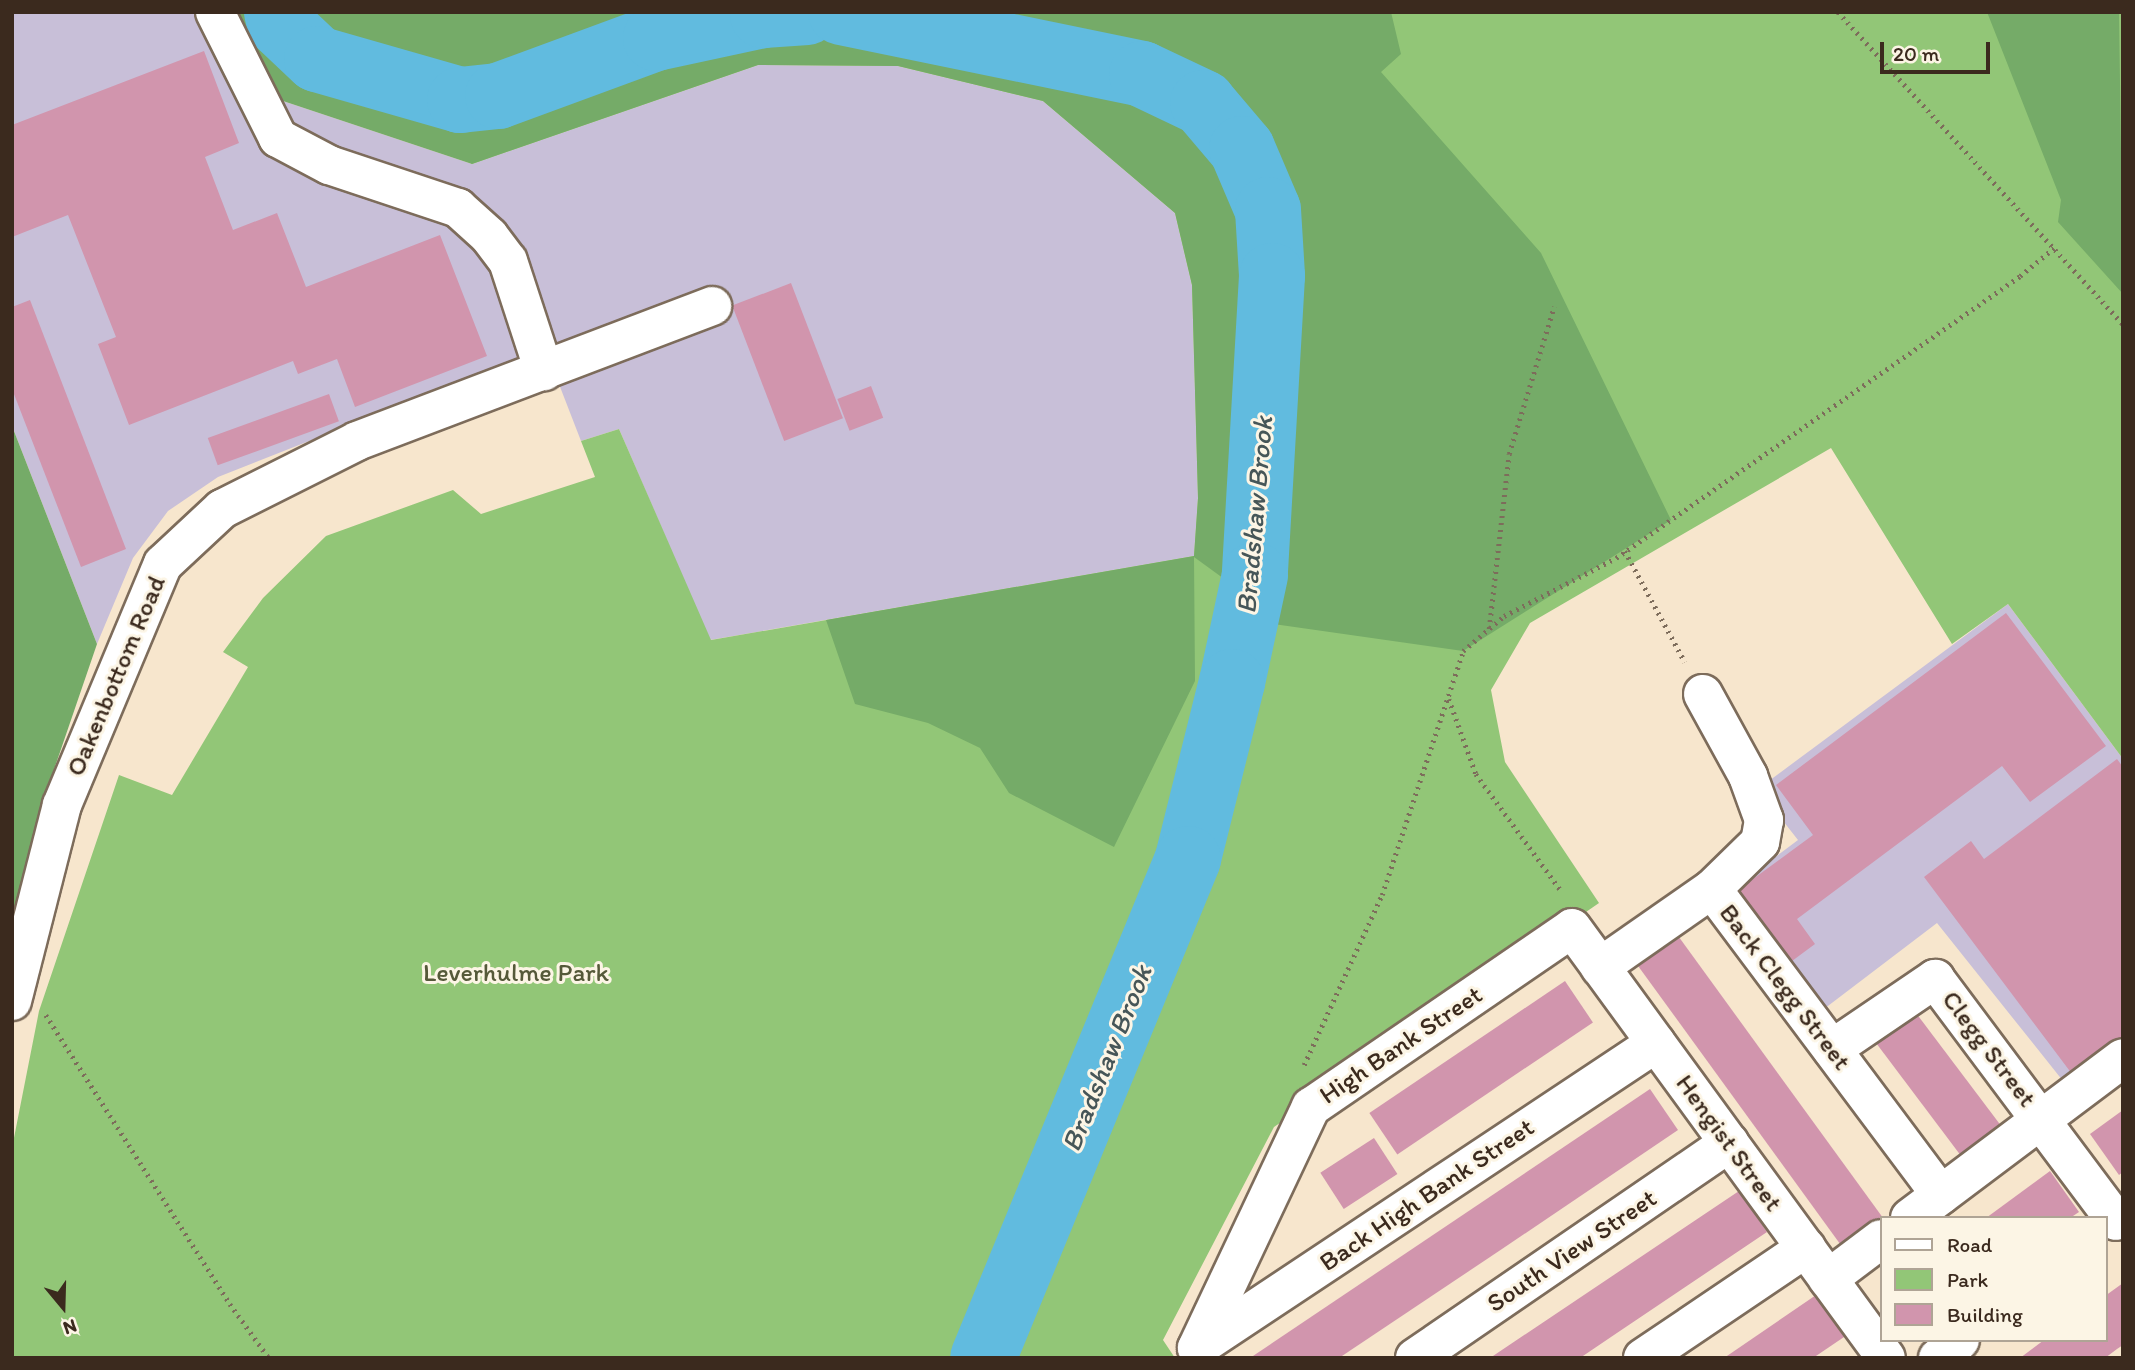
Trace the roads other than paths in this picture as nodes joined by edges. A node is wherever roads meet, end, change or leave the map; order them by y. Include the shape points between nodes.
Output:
1 (215, 12) edge
2 (712, 306) dead end
3 (544, 371) junction
4 (1703, 694) road end
5 (1712, 889) junction
6 (1572, 928) joint
7 (1600, 967) junction
8 (16, 987) edge
9 (1656, 1043) junction
10 (1832, 1049) junction
11 (2123, 1058) edge
12 (2042, 1119) junction
13 (1729, 1143) junction
14 (1941, 1195) junction
15 (1913, 1216) edge
16 (2115, 1222) edge
17 (1880, 1240) edge
18 (1806, 1248) junction
19 (1828, 1279) junction
20 (1958, 1342) edge
21 (1201, 1353) edge
22 (1883, 1357) edge
23 (1415, 1358) edge
24 (1643, 1358) edge
25 (1938, 1358) edge

1 - 3 street via 278,138 329,165 458,208 489,236 508,261
2 - 3 street, Oakenbottom Road
3 - 8 street, Oakenbottom Road via 320,459 222,509 163,564 62,805
4 - 5 street via 1748,776 1764,820 1760,842
5 - 7 street, Back Clegg Street
5 - 10 street, Back Clegg Street
6 - 7 street, Hengist Street
6 - 21 street, High Bank Street via 1311,1107
7 - 9 street, Hengist Street
9 - 13 street, Hengist Street
9 - 21 street, Back High Bank Street
10 - 12 street, Clegg Street via 1935,978
10 - 14 street, Back Clegg Street
11 - 12 street
12 - 14 street
12 - 16 street, Clegg Street
13 - 18 street, Hengist Street
13 - 23 street, South View Street
14 - 15 street
17 - 19 street
18 - 19 street, Hengist Street
18 - 24 street
19 - 22 street, Hengist Street
20 - 25 street

